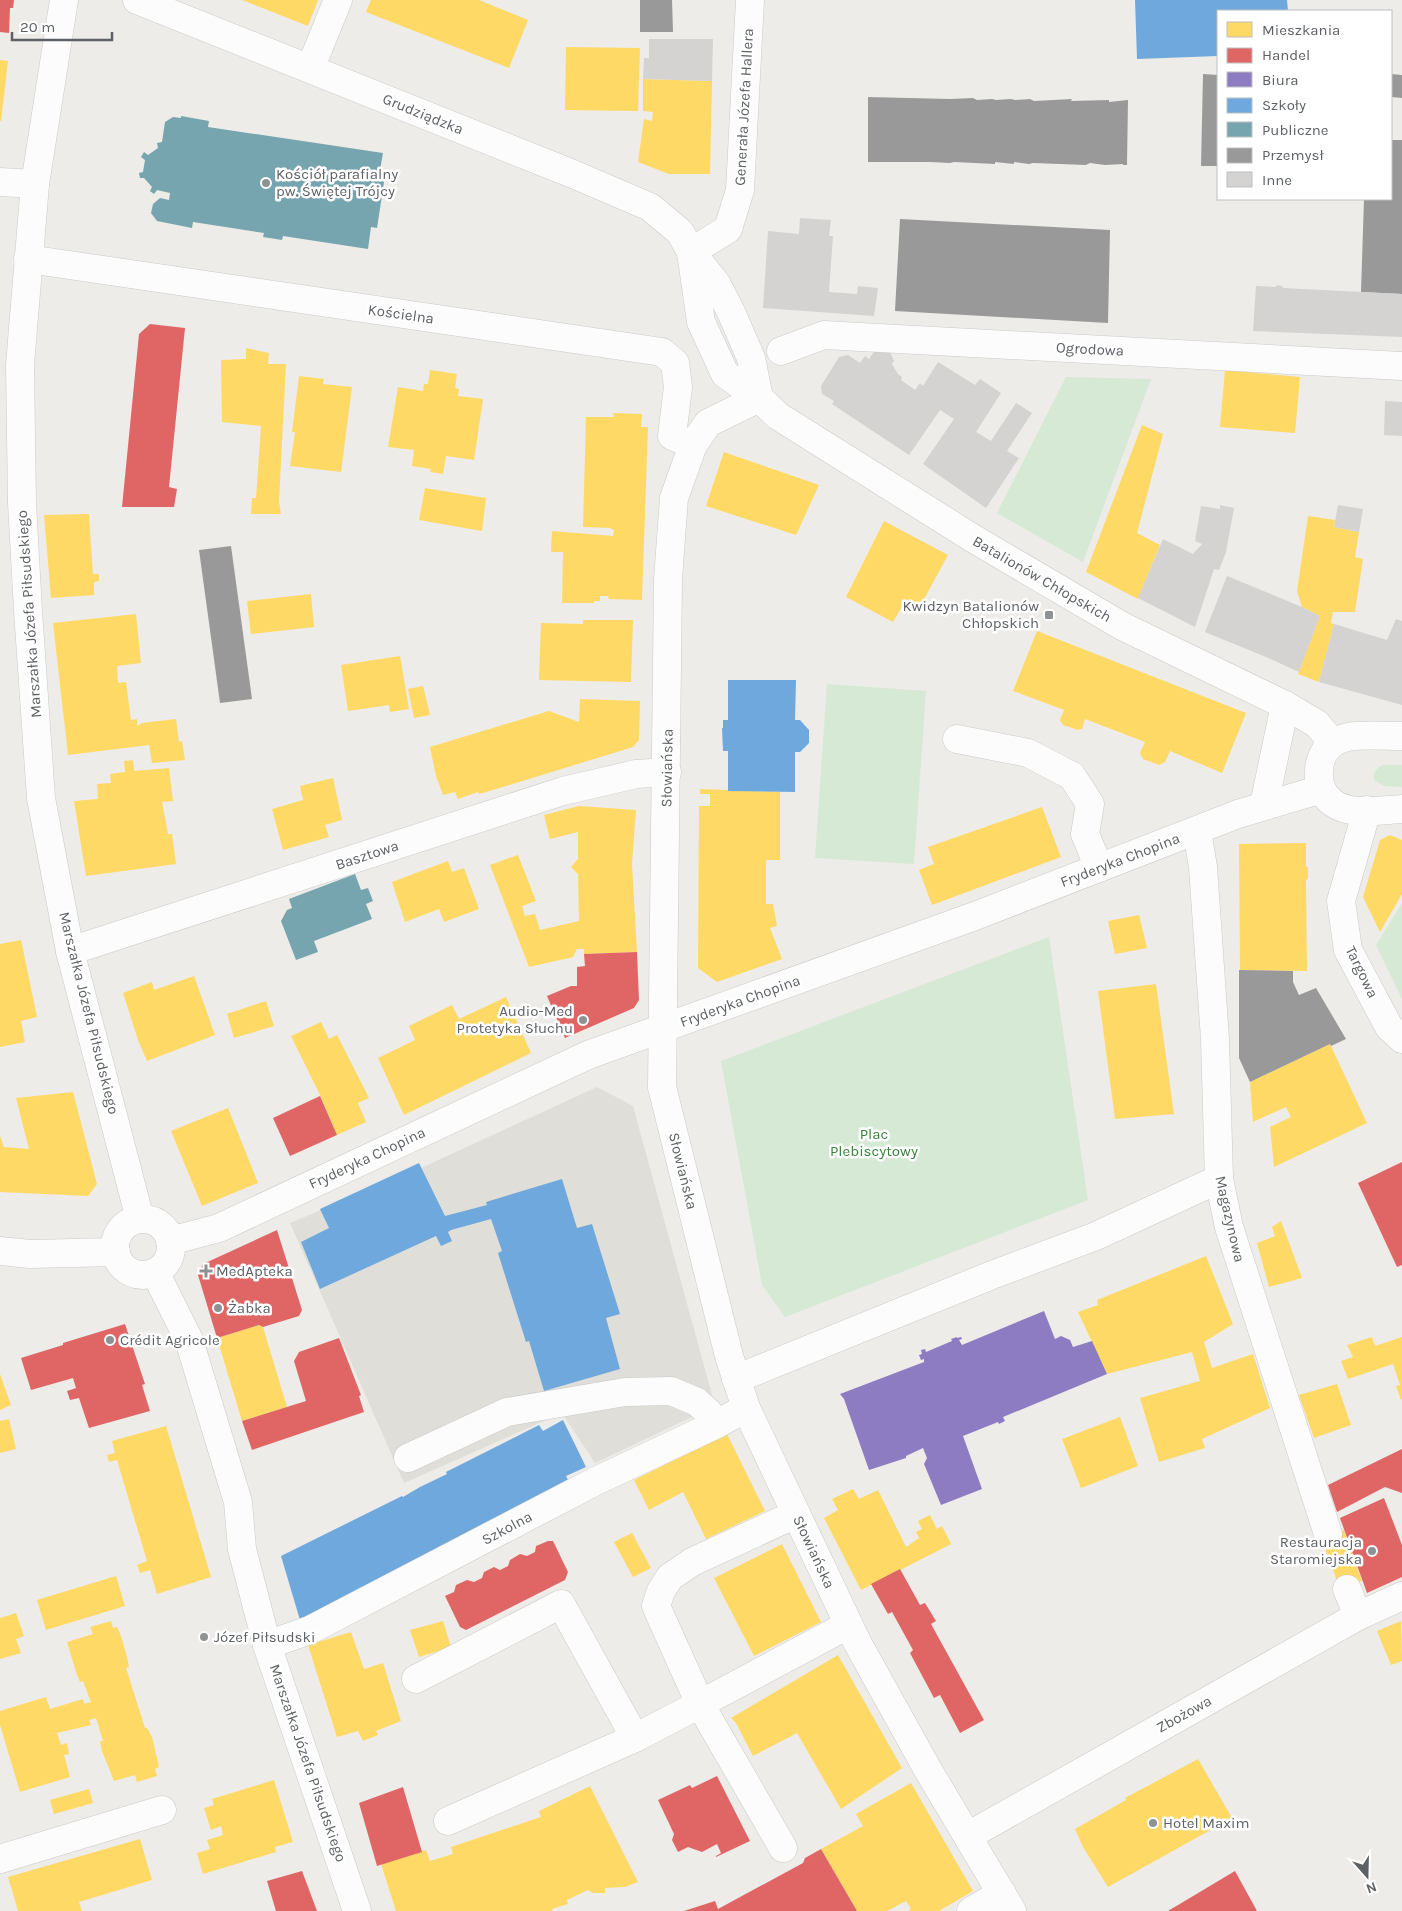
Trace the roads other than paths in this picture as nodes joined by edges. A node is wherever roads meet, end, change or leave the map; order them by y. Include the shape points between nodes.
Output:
1 (64, 0) edge
2 (137, 0) edge
3 (338, 0) edge
4 (750, 0) edge
5 (310, 69) junction
6 (0, 182) edge
7 (35, 184) junction
8 (691, 252) junction
9 (28, 259) junction
10 (780, 351) dead end
11 (1402, 366) edge
12 (759, 398) junction
13 (693, 445) junction
14 (11, 483) edge
15 (1285, 705) junction
16 (1402, 736) edge
17 (957, 739) dead end
18 (1333, 743) junction
19 (667, 772) junction
20 (1322, 789) junction
21 (1264, 806) junction
22 (1402, 809) edge
23 (1367, 810) junction
24 (1197, 831) junction
25 (1098, 868) junction
26 (70, 951) junction
27 (663, 1028) junction
28 (1402, 1038) edge
29 (1219, 1179) junction
30 (140, 1219) junction
31 (170, 1241) junction
32 (0, 1252) edge
33 (116, 1252) junction
34 (155, 1272) junction
35 (736, 1379) junction
36 (746, 1408) junction
37 (717, 1424) junction
38 (408, 1458) dead end
39 (796, 1514) junction
40 (1328, 1534) dead end
41 (1347, 1589) dead end
42 (1402, 1596) edge
43 (1358, 1616) junction
44 (848, 1625) junction
45 (267, 1645) junction
46 (416, 1679) dead end
47 (700, 1704) junction
48 (634, 1738) junction
49 (162, 1810) dead end
50 (448, 1821) dead end
51 (968, 1836) junction
52 (783, 1848) dead end
53 (0, 1859) edge
54 (1007, 1902) edge
55 (358, 1911) edge
56 (972, 1911) edge

1 - 7 street, Marszałka Józefa Piłsudskiego
2 - 5 street, Grudziądzka
3 - 5 street
4 - 8 street, Generała Józefa Hallera via 740,190 728,229
5 - 8 street, Grudziądzka via 650,208 680,232
6 - 7 street
7 - 9 street, Marszałka Józefa Piłsudskiego
8 - 12 street via 716,283 731,312 751,358
9 - 13 street, Kościelna via 662,352 675,363 678,387 672,436
9 - 14 street, Marszałka Józefa Piłsudskiego
10 - 11 street, Ogrodowa via 824,335
12 - 13 street, Słowiańska via 708,423
12 - 15 street, Batalionów Chłopskich via 778,416 974,540 1122,626
13 - 19 street, Słowiańska via 674,498 672,523 668,579
14 - 26 street, Marszałka Józefa Piłsudskiego via 27,601 41,798
15 - 18 street, Batalionów Chłopskich via 1317,724
15 - 21 street
16 - 18 street via 1350,736
17 - 25 street via 1028,753 1072,776 1090,804 1086,834
18 - 20 street via 1321,759 1318,775
19 - 26 street, Basztowa via 636,774 563,791
19 - 27 street, Słowiańska
20 - 21 street, Fryderyka Chopina
20 - 23 street via 1333,803 1348,810
21 - 24 street, Fryderyka Chopina
22 - 23 street
23 - 28 street, Targowa via 1341,901 1348,950 1389,1027
24 - 25 street, Fryderyka Chopina
24 - 29 street, Magazynowa via 1203,867 1215,1039
25 - 27 street, Fryderyka Chopina
26 - 30 street, Marszałka Józefa Piłsudskiego
27 - 31 street, Fryderyka Chopina via 588,1055 219,1228
27 - 35 street, Słowiańska via 662,1087
29 - 35 street via 1096,1236
29 - 40 street, Magazynowa via 1229,1227
30 - 31 street via 156,1222 168,1234
30 - 33 street via 124,1226 118,1234
31 - 34 street via 166,1262
32 - 33 street
33 - 34 street via 131,1271 139,1274
34 - 45 street, Marszałka Józefa Piłsudskiego via 189,1340 238,1502 242,1549
35 - 36 street, Słowiańska
36 - 37 street, Szkolna
36 - 39 street, Słowiańska
37 - 38 street via 697,1402 671,1391 625,1392 507,1412
37 - 45 street, Szkolna via 596,1481 310,1630
39 - 44 street, Słowiańska
39 - 47 street via 692,1562 670,1576 661,1591 656,1606
41 - 43 street
42 - 43 street, Zbożowa
43 - 51 street, Zbożowa
44 - 47 street
44 - 51 street, Słowiańska
45 - 55 street, Marszałka Józefa Piłsudskiego
46 - 48 street via 561,1604
47 - 48 street
47 - 52 street
48 - 50 street
49 - 53 street
51 - 54 street, Słowiańska
54 - 56 street

